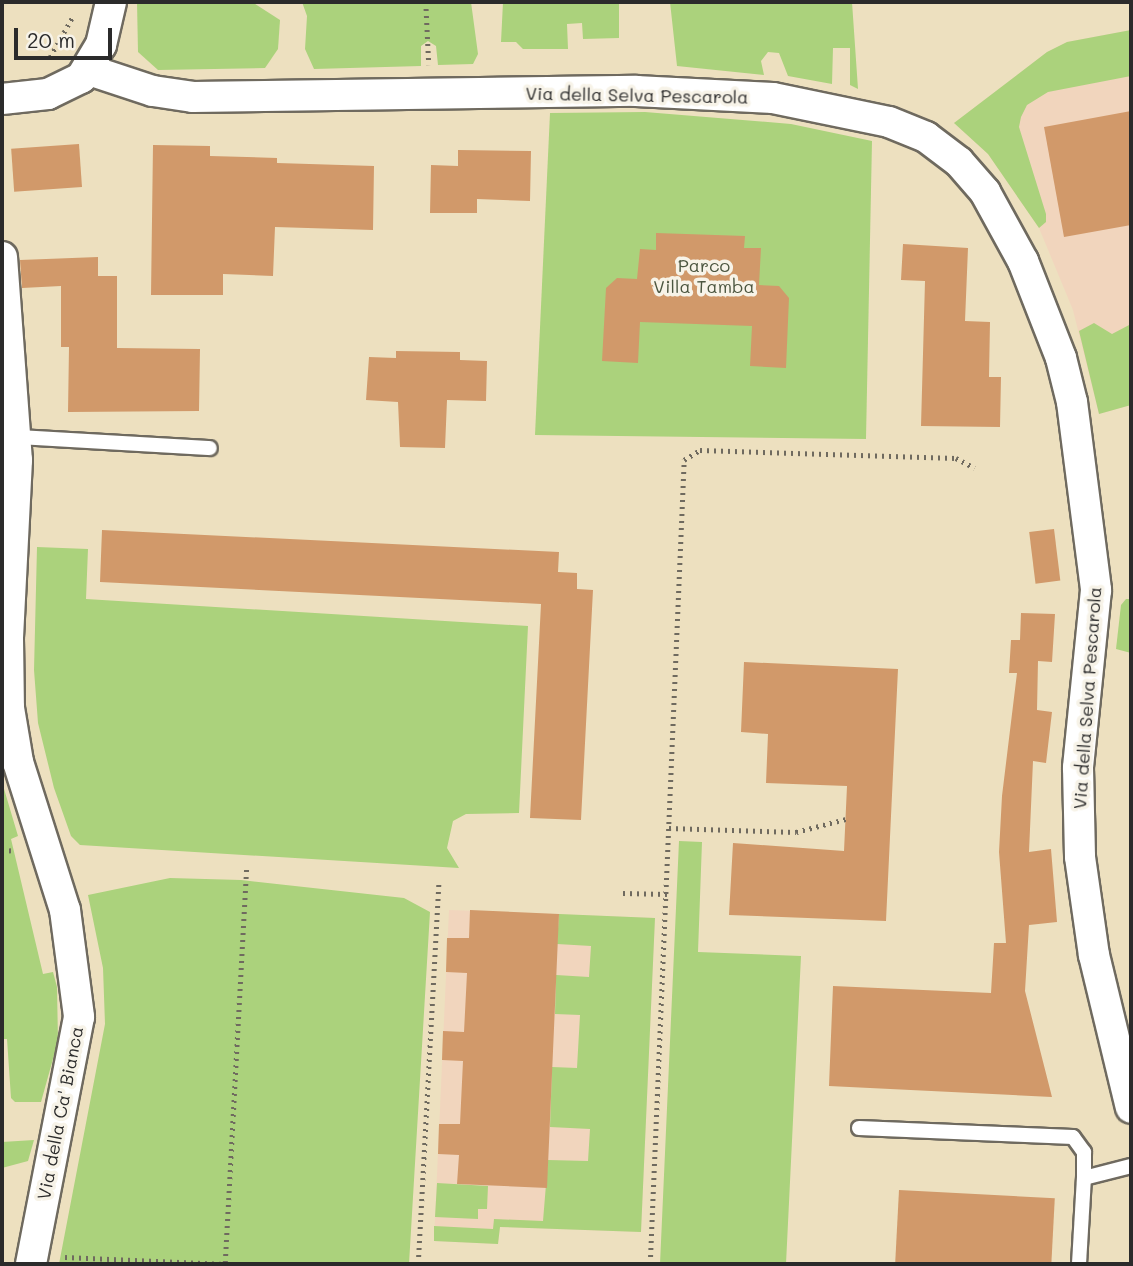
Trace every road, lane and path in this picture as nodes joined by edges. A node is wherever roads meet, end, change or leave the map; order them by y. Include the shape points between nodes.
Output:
1 (111, 2) edge
2 (426, 2) edge
3 (75, 9) dead end
4 (45, 66) dead end
5 (89, 69) junction
6 (431, 94) junction
7 (2, 99) edge
8 (2, 257) edge
9 (17, 437) junction
10 (210, 448) dead end
11 (975, 468) dead end
12 (846, 819) dead end
13 (669, 828) junction
14 (246, 870) dead end
15 (439, 882) dead end
16 (622, 892) dead end
17 (667, 894) junction
18 (1131, 1108) edge
19 (859, 1128) dead end
20 (1131, 1166) edge
21 (1084, 1178) junction
22 (42, 1261) edge
23 (226, 1264) edge
24 (418, 1264) edge
25 (650, 1264) edge
26 (1079, 1264) edge

1 - 5 street via 101,45
2 - 6 path
3 - 4 path
5 - 6 street, Via della Selva Pescarola via 153,91 193,97
5 - 7 street via 68,86 48,94
6 - 18 street, Via della Selva Pescarola via 636,91 813,103 910,129 943,148 985,192 1038,295 1072,402 1096,590 1079,768 1080,857 1094,955
8 - 9 street, Via della Ca' Bianca
9 - 10 lane
9 - 22 street, Via della Ca' Bianca via 9,708 18,762 65,910 79,1017
11 - 13 path via 956,458 714,450 700,450 684,460
12 - 13 path via 796,832
13 - 17 path
14 - 23 path
15 - 24 path
16 - 17 path
17 - 25 path
19 - 21 lane via 1073,1137 1084,1152
20 - 21 lane
21 - 26 lane
22 - 23 path

